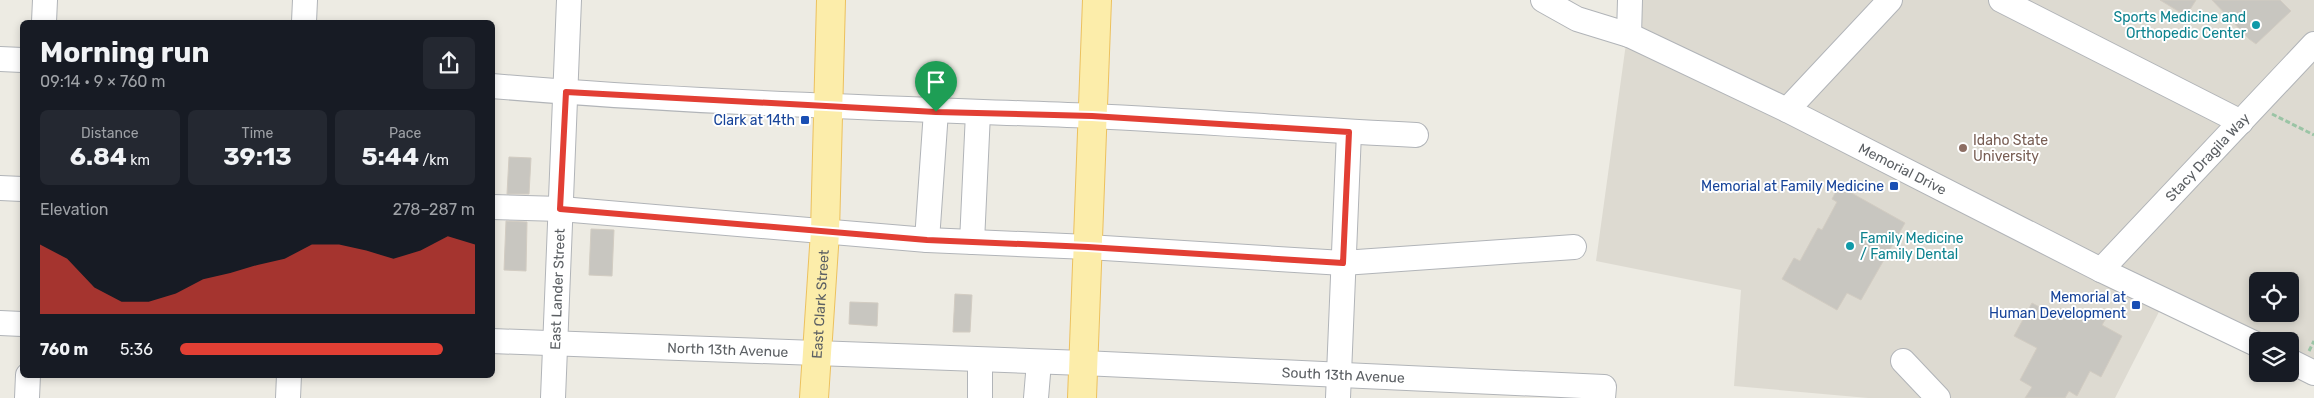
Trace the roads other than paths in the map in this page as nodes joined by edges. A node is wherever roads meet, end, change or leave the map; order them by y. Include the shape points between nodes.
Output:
1 (45, 0) edge
2 (305, 0) edge
3 (570, 0) edge
4 (831, 0) edge
5 (1097, 0) edge
6 (1543, 0) edge
7 (1630, 0) edge
8 (1890, 0) edge
9 (2002, 0) edge
10 (44, 20) edge
11 (304, 20) edge
12 (1629, 35) junction
13 (2314, 44) edge
14 (0, 59) edge
15 (20, 60) edge
16 (495, 86) edge
17 (566, 92) junction
18 (829, 105) junction
19 (1787, 110) junction
20 (936, 112) junction
21 (978, 113) junction
22 (1092, 116) junction
23 (2241, 122) junction
24 (1349, 132) junction
25 (1416, 135) dead end
26 (0, 188) edge
27 (20, 189) edge
28 (495, 206) edge
29 (560, 209) junction
30 (825, 232) junction
31 (927, 240) junction
32 (972, 242) junction
33 (1088, 247) junction
34 (1574, 247) dead end
35 (1343, 263) junction
36 (2101, 270) junction
37 (0, 323) edge
38 (20, 324) edge
39 (495, 341) edge
40 (2249, 341) edge
41 (555, 344) junction
42 (816, 354) junction
43 (980, 360) junction
44 (1903, 361) dead end
45 (1039, 362) junction
46 (1083, 363) junction
47 (2299, 366) edge
48 (2314, 373) edge
49 (28, 378) edge
50 (290, 378) edge
51 (1338, 387) edge
52 (1604, 392) edge
53 (27, 398) edge
54 (288, 398) edge
55 (553, 398) edge
56 (814, 398) edge
57 (980, 398) edge
58 (1036, 398) edge
59 (1082, 398) edge
60 (1938, 398) edge

1 - 10 street
2 - 11 street
3 - 17 street, East Lander Street
4 - 18 main road, East Clark Street
5 - 22 main road
6 - 12 street, Memorial Drive via 1577,20
7 - 12 street
8 - 19 street
9 - 23 street
12 - 19 street, Memorial Drive
13 - 23 street, Stacy Dragila Way
14 - 15 street
16 - 17 street
17 - 18 street
17 - 29 street, East Lander Street
18 - 20 street
18 - 30 main road, East Clark Street
19 - 36 street, Memorial Drive
20 - 21 street
20 - 31 street
21 - 22 street
21 - 32 street
22 - 24 street
22 - 33 main road
23 - 36 street, Stacy Dragila Way
24 - 25 street
24 - 35 street
26 - 27 street
28 - 29 street
29 - 30 street
29 - 41 street, East Lander Street
30 - 31 street
30 - 42 main road, East Clark Street
31 - 32 street
32 - 33 street
33 - 35 street
33 - 46 main road
34 - 35 street
35 - 51 street
36 - 40 street, Memorial Drive
37 - 38 street
39 - 41 street, North 13th Avenue
41 - 42 street, North 13th Avenue
41 - 55 street, East Lander Street
42 - 43 street, North 13th Avenue
42 - 56 main road, East Clark Street
43 - 45 street, North 13th Avenue
43 - 57 street
44 - 60 street
45 - 46 street, North 13th Avenue
45 - 58 street
46 - 51 street, South 13th Avenue
46 - 59 main road
47 - 48 street
49 - 53 street
50 - 54 street
51 - 52 street, South 13th Avenue

